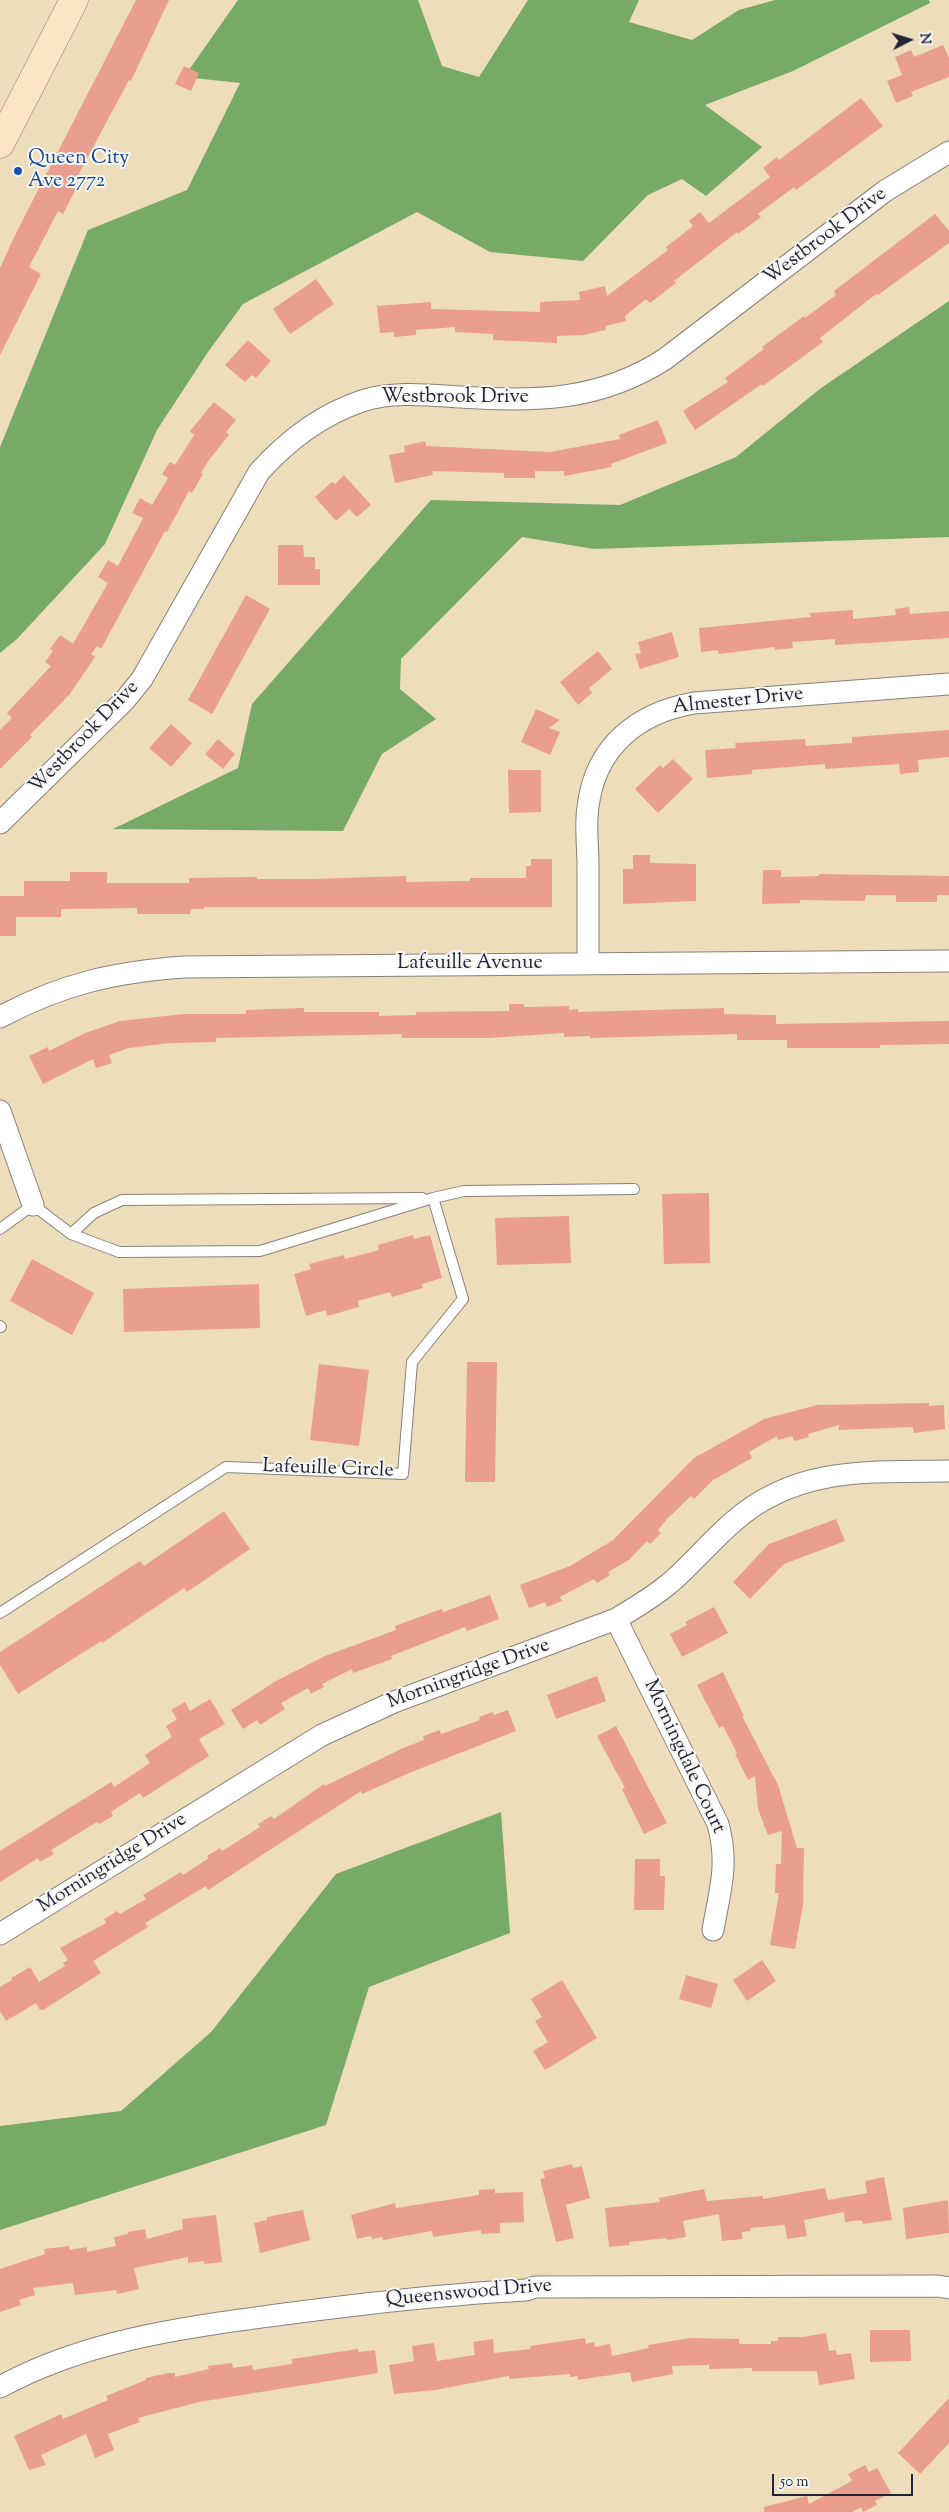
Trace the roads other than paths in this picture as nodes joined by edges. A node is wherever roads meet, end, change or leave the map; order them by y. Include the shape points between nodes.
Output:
1 (74, 0) edge
2 (0, 144) edge
3 (949, 152) edge
4 (949, 684) edge
5 (0, 823) edge
6 (949, 961) edge
7 (588, 964) junction
8 (0, 1017) edge
9 (0, 1111) edge
10 (634, 1188) dead end
11 (433, 1198) junction
12 (33, 1205) junction
13 (0, 1229) edge
14 (71, 1234) junction
15 (949, 1471) edge
16 (0, 1613) edge
17 (616, 1619) junction
18 (713, 1930) dead end
19 (0, 1934) edge
20 (949, 2288) edge
21 (0, 2387) edge

1 - 2 main road
3 - 5 street, Westbrook Drive via 885,191 644,373 582,394 542,399 428,395 363,401 304,429 260,472 142,679 125,700
4 - 7 street, Almester Drive via 694,703 672,707 632,728 613,745 600,765 589,799
6 - 7 street, Lafeuille Avenue
7 - 8 street, Lafeuille Avenue via 138,970 66,987
9 - 12 street
10 - 11 lane via 464,1191
11 - 14 lane via 122,1200 94,1213
11 - 14 lane via 260,1251 119,1252
11 - 16 lane, Lafeuille Circle via 463,1298 412,1362 403,1474 226,1467
12 - 13 lane
12 - 14 lane
15 - 17 street, Morningridge Drive via 857,1472 812,1480 778,1492 733,1521 671,1582
17 - 18 street, Morningdale Court via 718,1824 725,1864
17 - 19 street, Morningridge Drive via 394,1702 322,1735
20 - 21 street, Queenswood Drive via 535,2287 386,2301 166,2330 56,2361

